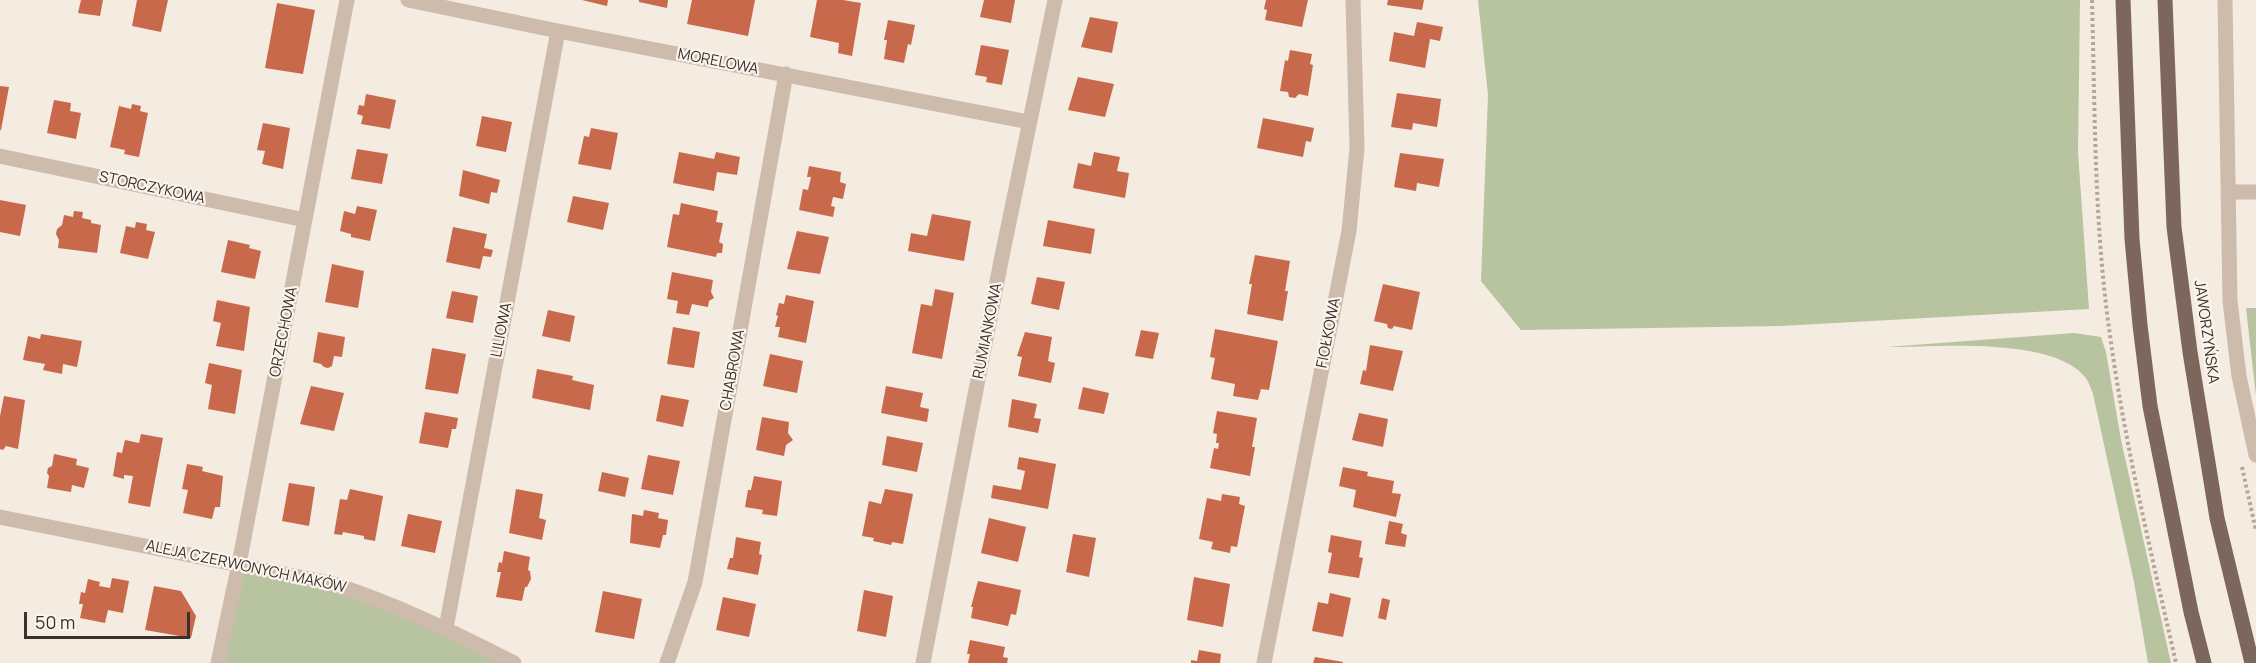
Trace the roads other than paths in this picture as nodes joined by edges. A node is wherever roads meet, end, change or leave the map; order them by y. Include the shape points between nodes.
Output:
1 (347, 0) edge
2 (408, 0) edge
3 (1055, 0) edge
4 (1353, 0) edge
5 (2123, 0) edge
6 (2165, 0) edge
7 (2225, 0) edge
8 (558, 31) junction
9 (786, 74) junction
10 (1029, 122) junction
11 (0, 156) edge
12 (2229, 192) junction
13 (2256, 192) edge
14 (305, 220) junction
15 (2256, 454) edge
16 (0, 517) edge
17 (239, 564) junction
18 (446, 628) junction
19 (218, 663) edge
20 (514, 663) edge
21 (667, 663) edge
22 (923, 663) edge
23 (1264, 663) edge
24 (2204, 663) edge
25 (2252, 663) edge

1 - 14 street, ORZECHOWA
2 - 8 street, MORELOWA
3 - 10 street, RUMIANKOWA
4 - 23 street, FIOŁKOWA via 1357,148 1349,231
5 - 24 main road via 2132,238 2140,325 2150,406
6 - 25 main road, JAWORZYŃSKA via 2174,227 2185,318 2217,518
7 - 12 street
8 - 9 street, MORELOWA
8 - 18 street, LILIOWA
9 - 10 street, MORELOWA
9 - 21 street, CHABROWA via 695,582
10 - 22 street, RUMIANKOWA
11 - 14 street, STORCZYKOWA
12 - 13 street
12 - 15 street via 2230,301 2239,376
14 - 17 street, ORZECHOWA
16 - 17 street, ALEJA CZERWONYCH MAKÓW
17 - 18 street, ALEJA CZERWONYCH MAKÓW via 330,583
17 - 19 street, ORZECHOWA
18 - 20 street, ALEJA CZERWONYCH MAKÓW

